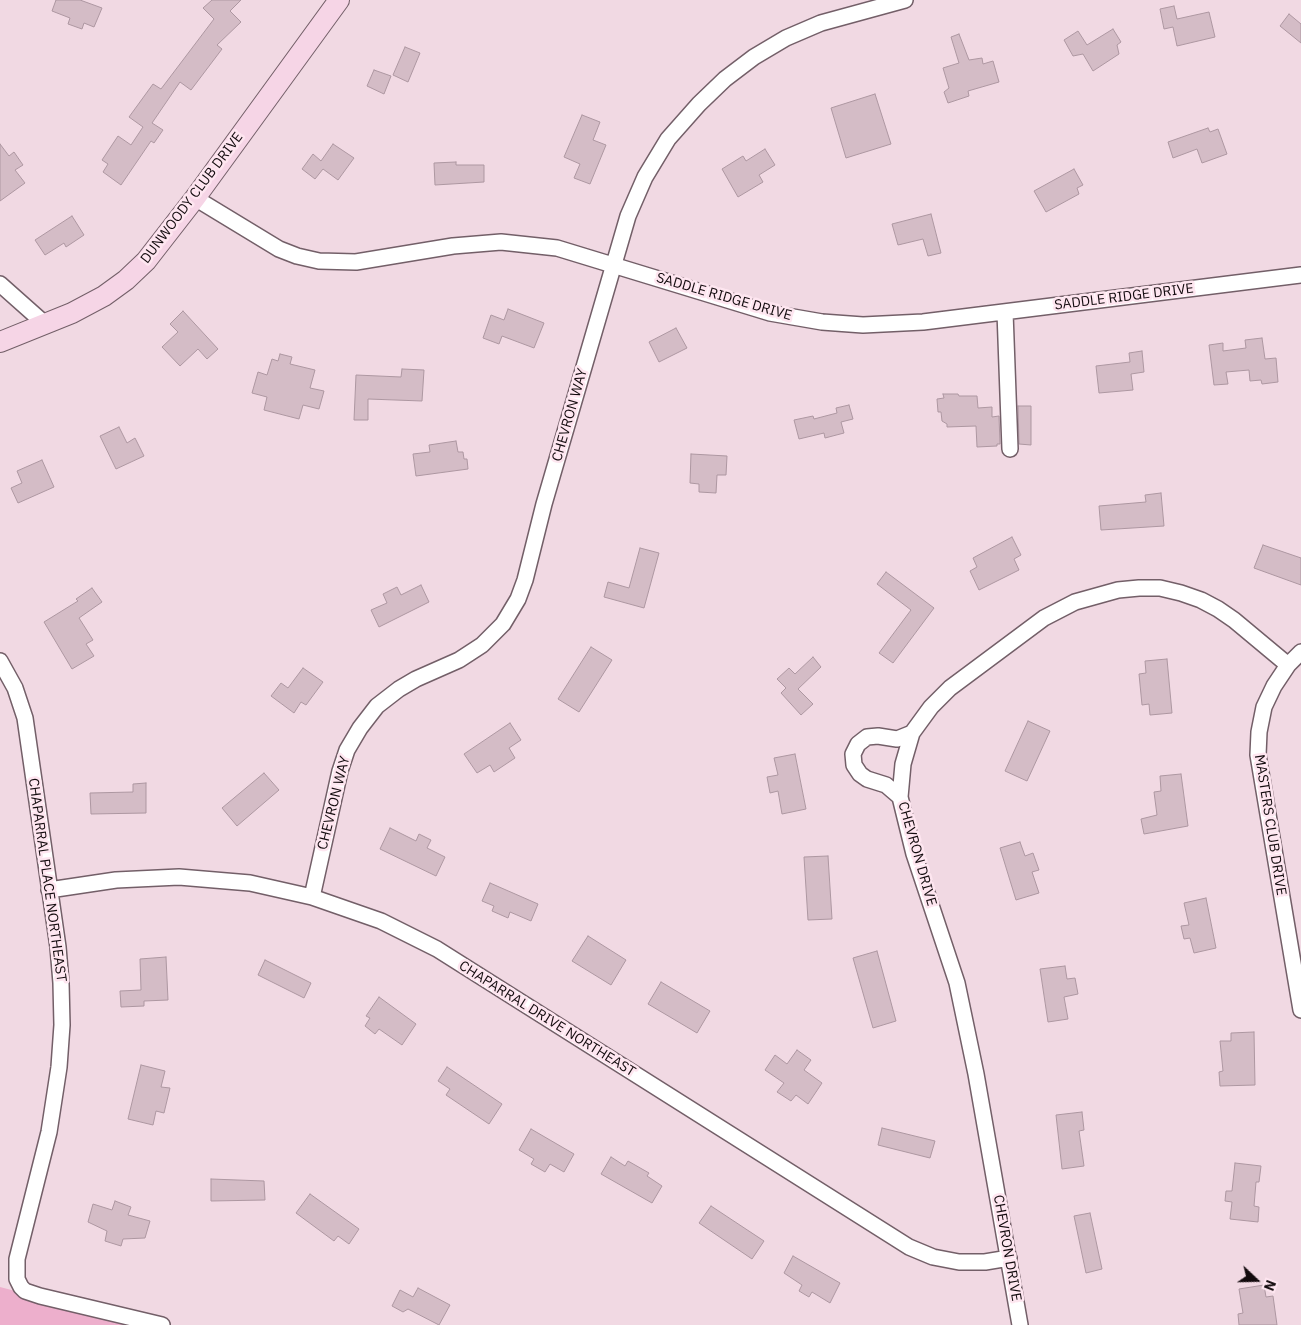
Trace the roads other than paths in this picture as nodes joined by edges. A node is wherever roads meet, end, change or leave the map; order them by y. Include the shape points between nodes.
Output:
1 (339, 0) edge
2 (905, 0) edge
3 (195, 198) junction
4 (613, 265) junction
5 (1301, 275) edge
6 (0, 284) edge
7 (1005, 312) junction
8 (45, 324) junction
9 (0, 342) edge
10 (1010, 449) dead end
11 (1301, 652) edge
12 (0, 661) edge
13 (1288, 665) junction
14 (912, 733) junction
15 (900, 797) junction
16 (50, 890) junction
17 (312, 897) junction
18 (1301, 1010) edge
19 (1009, 1258) junction
20 (162, 1325) edge
21 (1020, 1325) edge

1 - 3 street, DUNWOODY CLUB DRIVE
2 - 4 street, CHEVRON WAY via 821,23 786,38 725,79 668,139 645,177 628,216
3 - 4 street, SADDLE RIDGE DRIVE via 279,249 319,261 356,262 453,246 501,242 557,248
3 - 8 street, DUNWOODY CLUB DRIVE via 146,261 126,280 88,305
4 - 7 street, SADDLE RIDGE DRIVE via 770,312 822,322 863,325
4 - 17 street, CHEVRON WAY via 518,599 503,624 482,645 460,660 416,678 399,689 378,706 360,728 347,750 340,771
5 - 7 street, SADDLE RIDGE DRIVE
6 - 8 street
7 - 10 street
8 - 9 street, DUNWOODY CLUB DRIVE
11 - 13 street, MASTERS CLUB DRIVE
12 - 16 street, CHAPARRAL PLACE NORTHEAST via 15,688 24,718
13 - 14 street, CHEVRON DRIVE via 1218,608 1201,600 1160,588 1118,590 1075,602 1044,618 950,688
13 - 18 street, MASTERS CLUB DRIVE via 1264,707 1258,732 1258,755
14 - 15 street, CHEVRON DRIVE via 903,764
14 - 15 street via 897,739 867,737 853,754 854,765 860,774 886,786
15 - 19 street, CHEVRON DRIVE via 914,854 957,983
16 - 17 street, CHAPARRAL DRIVE NORTHEAST via 116,880 179,877 250,883
16 - 20 street, CHAPARRAL PLACE NORTHEAST via 61,983 59,1067 49,1132 16,1272 21,1287 26,1291
17 - 19 street, CHAPARRAL DRIVE NORTHEAST via 381,922 437,949 909,1247 933,1257 959,1262
19 - 21 street, CHEVRON DRIVE

